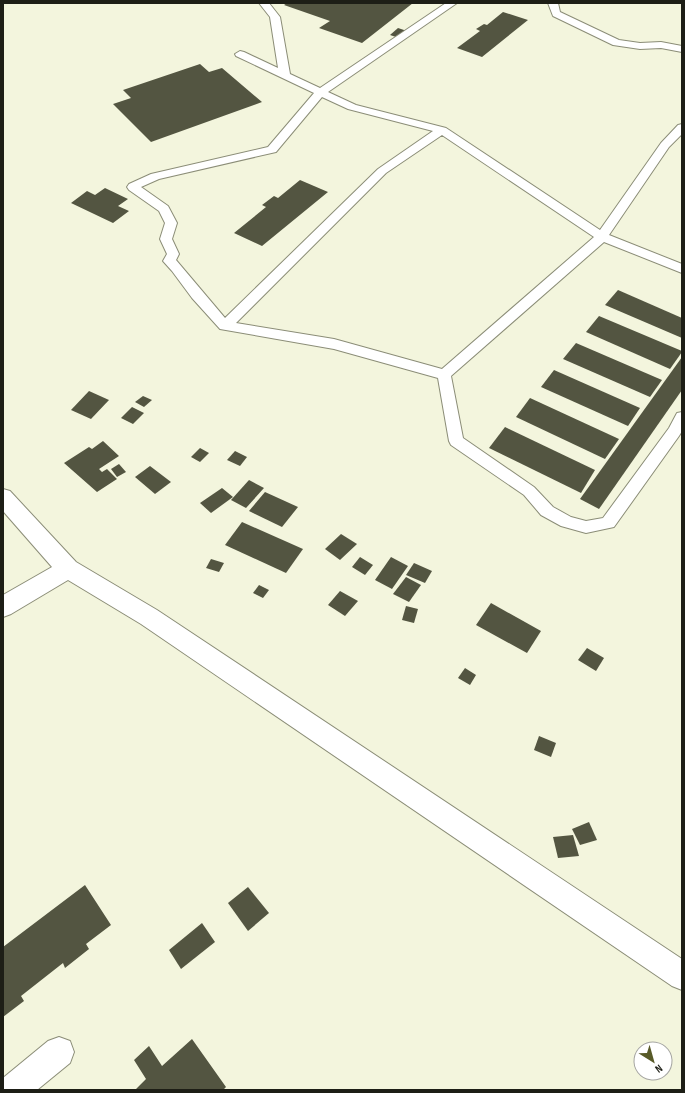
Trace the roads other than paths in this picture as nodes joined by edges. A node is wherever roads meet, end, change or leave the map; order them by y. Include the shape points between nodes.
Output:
1 (264, 3) edge
2 (452, 3) edge
3 (553, 3) edge
4 (682, 49) edge
5 (240, 54) dead end
6 (285, 75) junction
7 (320, 92) junction
8 (682, 127) edge
9 (442, 130) junction
10 (602, 237) junction
11 (682, 269) edge
12 (225, 326) junction
13 (444, 375) junction
14 (682, 417) edge
15 (3, 497) edge
16 (68, 568) junction
17 (3, 607) edge
18 (682, 976) edge
19 (59, 1052) dead end
20 (13, 1090) edge

1 - 6 lane via 275,17
2 - 7 lane
3 - 4 lane via 556,14 617,43 661,45
5 - 6 lane
6 - 7 lane
7 - 9 lane via 352,108
7 - 12 lane via 272,150 155,176 133,187 164,209 171,223 166,239 173,254 169,261 178,268 197,295
8 - 10 lane via 665,145
9 - 10 lane
9 - 12 lane via 382,171
10 - 11 lane
10 - 13 lane
12 - 13 lane via 334,344
13 - 14 lane via 456,441 529,491 548,511 567,522 586,527 608,523 674,432
15 - 16 street
16 - 17 street
16 - 18 street via 149,617
19 - 20 street

